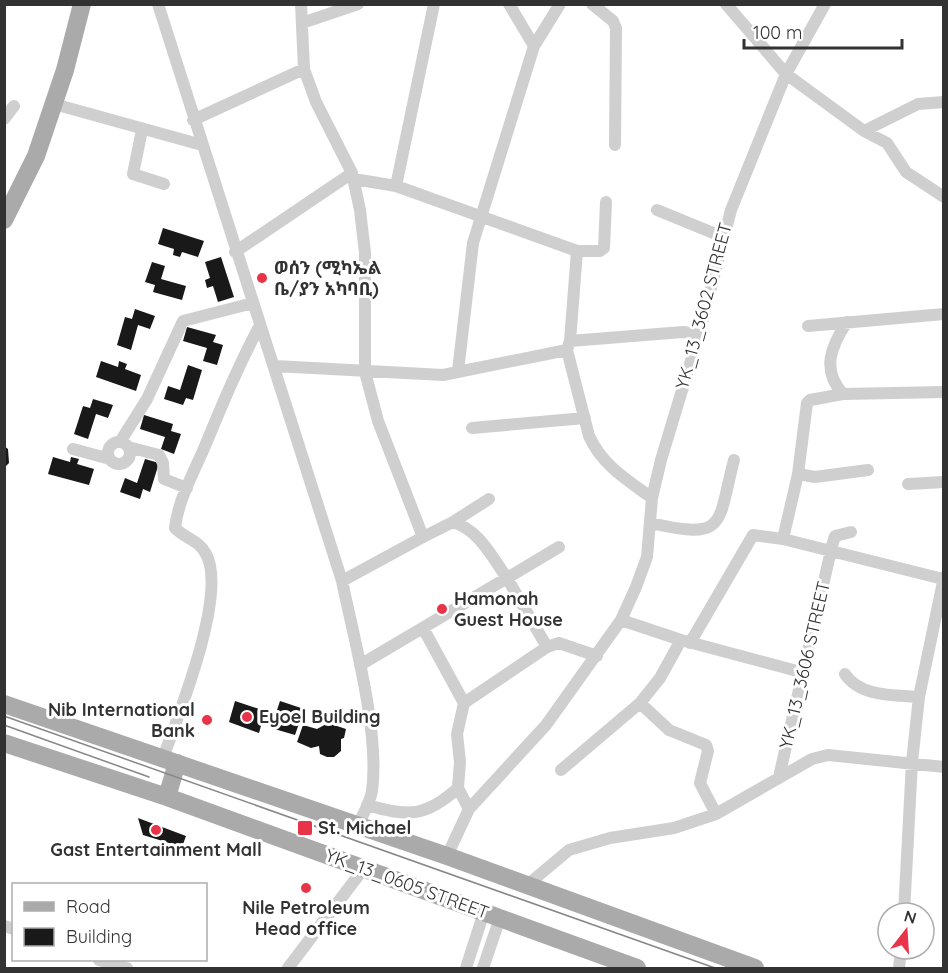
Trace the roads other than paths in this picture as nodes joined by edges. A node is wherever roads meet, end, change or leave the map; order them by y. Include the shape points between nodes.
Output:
1 (82, 4) edge
2 (158, 4) edge
3 (301, 4) edge
4 (358, 4) edge
5 (434, 4) edge
6 (509, 4) edge
7 (560, 4) edge
8 (592, 4) edge
9 (726, 4) edge
10 (825, 4) edge
11 (302, 23) junction
12 (534, 46) junction
13 (304, 69) junction
14 (786, 74) junction
15 (944, 102) edge
16 (54, 104) junction
17 (14, 106) dead end
18 (4, 119) edge
19 (193, 120) junction
20 (142, 130) junction
21 (864, 131) junction
22 (202, 145) junction
23 (615, 145) dead end
24 (353, 176) junction
25 (164, 184) dead end
26 (396, 186) junction
27 (944, 197) edge
28 (606, 202) dead end
29 (657, 210) dead end
30 (483, 217) junction
31 (4, 220) edge
32 (723, 237) junction
33 (577, 251) junction
34 (235, 252) junction
35 (253, 303) junction
36 (944, 314) edge
37 (847, 322) junction
38 (260, 325) junction
39 (808, 326) dead end
40 (699, 334) junction
41 (568, 346) junction
42 (275, 366) junction
43 (458, 371) junction
44 (365, 372) junction
45 (944, 392) edge
46 (843, 394) junction
47 (585, 418) junction
48 (472, 428) dead end
49 (124, 445) junction
50 (73, 449) dead end
51 (734, 460) dead end
52 (868, 470) dead end
53 (798, 474) junction
54 (944, 482) edge
55 (908, 484) dead end
56 (187, 488) junction
57 (651, 498) junction
58 (489, 500) dead end
59 (453, 522) junction
60 (651, 523) junction
61 (851, 532) dead end
62 (423, 537) junction
63 (783, 539) junction
64 (559, 547) dead end
65 (832, 553) junction
66 (507, 578) junction
67 (943, 578) edge
68 (342, 581) junction
69 (621, 620) junction
70 (423, 628) junction
71 (677, 639) junction
72 (547, 647) junction
73 (597, 656) junction
74 (360, 664) junction
75 (801, 672) junction
76 (845, 674) dead end
77 (919, 697) junction
78 (464, 703) junction
79 (640, 703) junction
80 (4, 704) edge
81 (5, 746) edge
82 (170, 761) junction
83 (912, 762) junction
84 (944, 767) edge
85 (561, 770) dead end
86 (779, 777) junction
87 (459, 788) junction
88 (167, 797) junction
89 (368, 805) junction
90 (469, 809) junction
91 (716, 814) junction
92 (358, 825) junction
93 (447, 856) junction
94 (364, 868) junction
95 (526, 886) junction
96 (905, 901) edge
97 (492, 915) junction
98 (104, 964) edge
99 (127, 969) edge
100 (288, 969) edge
101 (466, 969) edge
102 (483, 969) edge
103 (637, 969) edge
104 (754, 969) edge

1 - 16 main road
2 - 19 street
3 - 11 street
4 - 11 street
5 - 26 street
6 - 12 street
7 - 12 street
8 - 23 street via 616,28
9 - 14 street
10 - 14 street, YK_13_3602 STREET
11 - 13 street
12 - 30 street
13 - 19 street
13 - 24 street
14 - 21 street
14 - 32 street, YK_13_3602 STREET via 755,144
15 - 21 street via 918,104
16 - 20 street
16 - 31 main road via 36,156
17 - 18 street
19 - 22 street
20 - 22 street
20 - 25 street via 133,174
21 - 27 street via 888,143 906,172
22 - 34 street
24 - 26 street
24 - 34 street
24 - 44 street via 365,253
26 - 30 street
28 - 33 street via 604,248
29 - 32 street
30 - 33 street
30 - 43 street via 473,243
32 - 40 street, YK_13_3602 STREET
33 - 41 street
34 - 35 street
35 - 38 street
35 - 49 street via 183,321
36 - 37 street
37 - 39 street
37 - 46 street via 833,342 830,357 833,379
38 - 42 street
38 - 56 street
40 - 41 street via 682,332
40 - 57 street, YK_13_3602 STREET
41 - 43 street
41 - 47 street
42 - 44 street
42 - 68 street
43 - 44 street via 443,375
44 - 62 street via 378,422
45 - 46 street
46 - 53 street via 813,398 807,403
47 - 48 street
47 - 57 street via 596,450 608,465
49 - 50 street via 115,443 109,450 110,459
49 - 56 street via 159,455 164,479
51 - 60 street via 724,510 713,525 691,531
52 - 53 street via 814,477
53 - 63 street
54 - 55 street
56 - 82 street via 175,528 206,552 211,575 201,651
57 - 60 street, YK_13_3602 STREET
58 - 59 street
59 - 62 street
59 - 66 street via 480,539
60 - 69 street, YK_13_3602 STREET via 647,557
61 - 65 street via 835,536
62 - 68 street
63 - 65 street
63 - 71 street via 753,535
64 - 66 street
65 - 67 street
65 - 75 street, YK_13_3606 STREET
66 - 70 street
66 - 72 street
67 - 77 street
68 - 74 street
69 - 71 street
69 - 73 street, YK_13_3602 STREET
70 - 74 street
70 - 78 street
71 - 75 street
71 - 79 street via 660,678
72 - 73 street via 560,643
72 - 78 street
73 - 90 street, YK_13_3602 STREET via 546,725
74 - 89 street via 373,750
75 - 86 street, YK_13_3606 STREET
76 - 77 street via 851,683 874,692
77 - 83 street
78 - 87 street via 457,734
79 - 85 street
79 - 91 street via 669,730 706,745 700,783
80 - 82 main road
81 - 88 main road, YK_13_0605 STREET
82 - 88 main road
82 - 92 main road
83 - 84 street
83 - 86 street via 828,755
83 - 96 street
86 - 91 street
87 - 89 street via 445,800 414,813 400,814
87 - 90 street
88 - 94 main road, YK_13_0605 STREET
89 - 92 street
90 - 93 street, YK_13_3602 STREET
91 - 95 street via 674,828 569,849
92 - 93 main road
93 - 95 main road
94 - 97 main road, YK_13_0605 STREET
94 - 100 street
95 - 104 main road
97 - 101 street
97 - 102 street
97 - 103 main road, YK_13_0605 STREET
98 - 99 street

